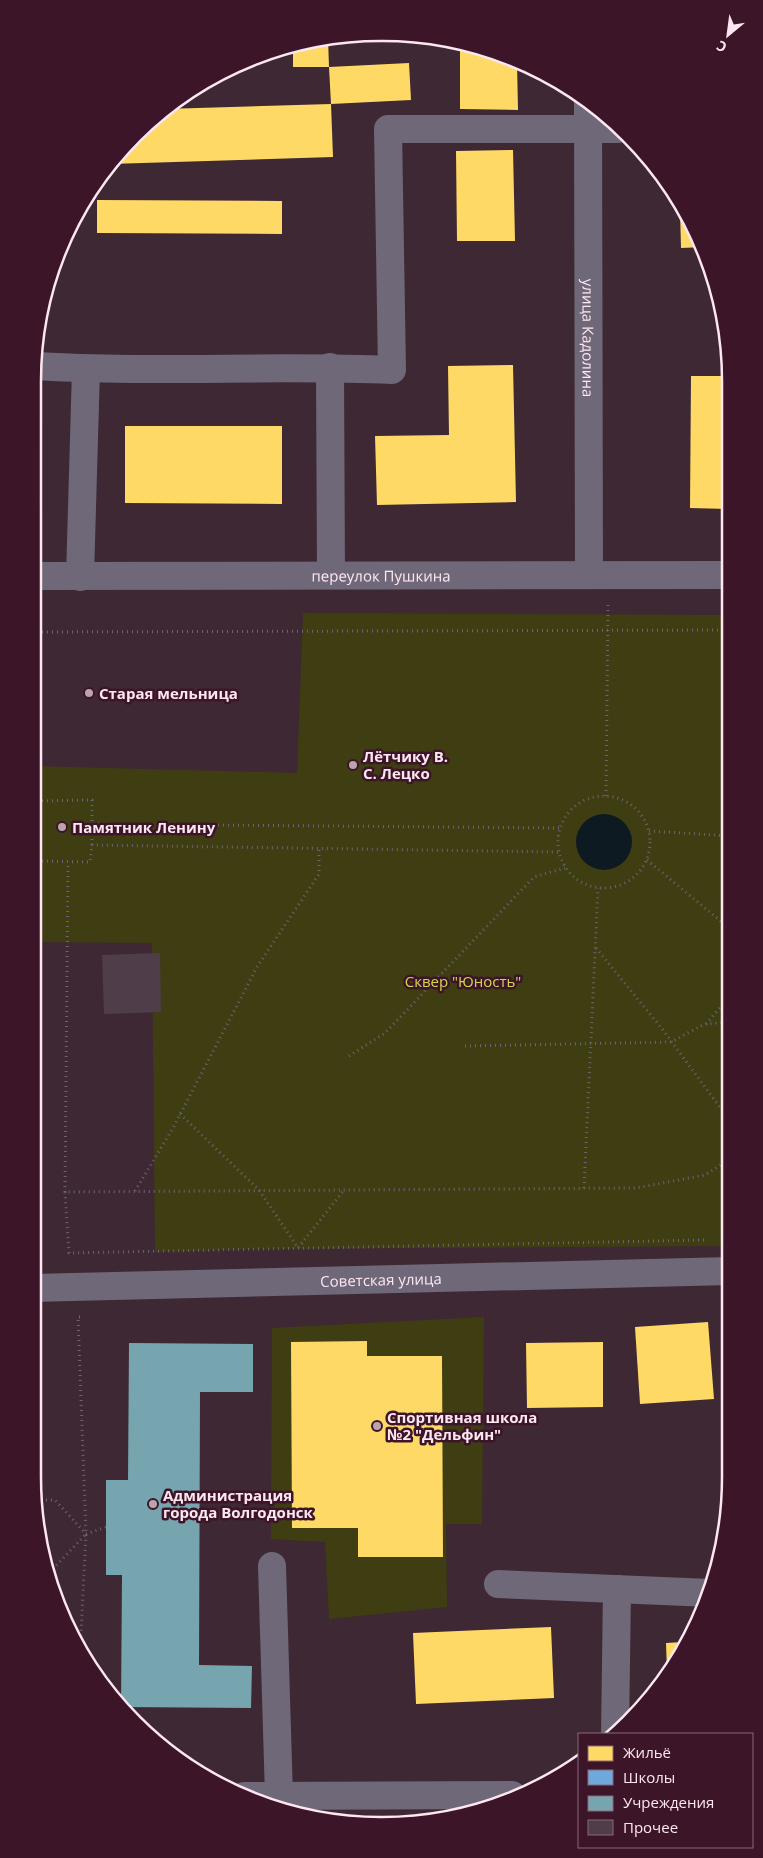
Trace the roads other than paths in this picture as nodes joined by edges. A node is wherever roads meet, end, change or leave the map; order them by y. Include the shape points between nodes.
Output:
1 (588, 115) edge
2 (42, 366) edge
3 (330, 367) junction
4 (86, 369) junction
5 (331, 575) junction
6 (590, 575) junction
7 (722, 575) edge
8 (41, 576) edge
9 (80, 577) junction
10 (722, 1270) edge
11 (43, 1288) edge
12 (272, 1566) dead end
13 (498, 1584) dead end
14 (616, 1589) junction
15 (701, 1593) edge
16 (615, 1723) edge
17 (501, 1795) edge
18 (264, 1796) edge
19 (279, 1796) junction

1 - 3 street via 388,129 392,370
1 - 6 street, улица Кадолина
2 - 4 street
3 - 4 street
3 - 5 street
4 - 9 street
5 - 6 street, переулок Пушкина
5 - 9 street, переулок Пушкина
6 - 7 street, переулок Пушкина
8 - 9 street, переулок Пушкина
10 - 11 street, Советская улица
12 - 19 street
13 - 14 street
14 - 15 street
14 - 16 street
17 - 19 street
18 - 19 street

